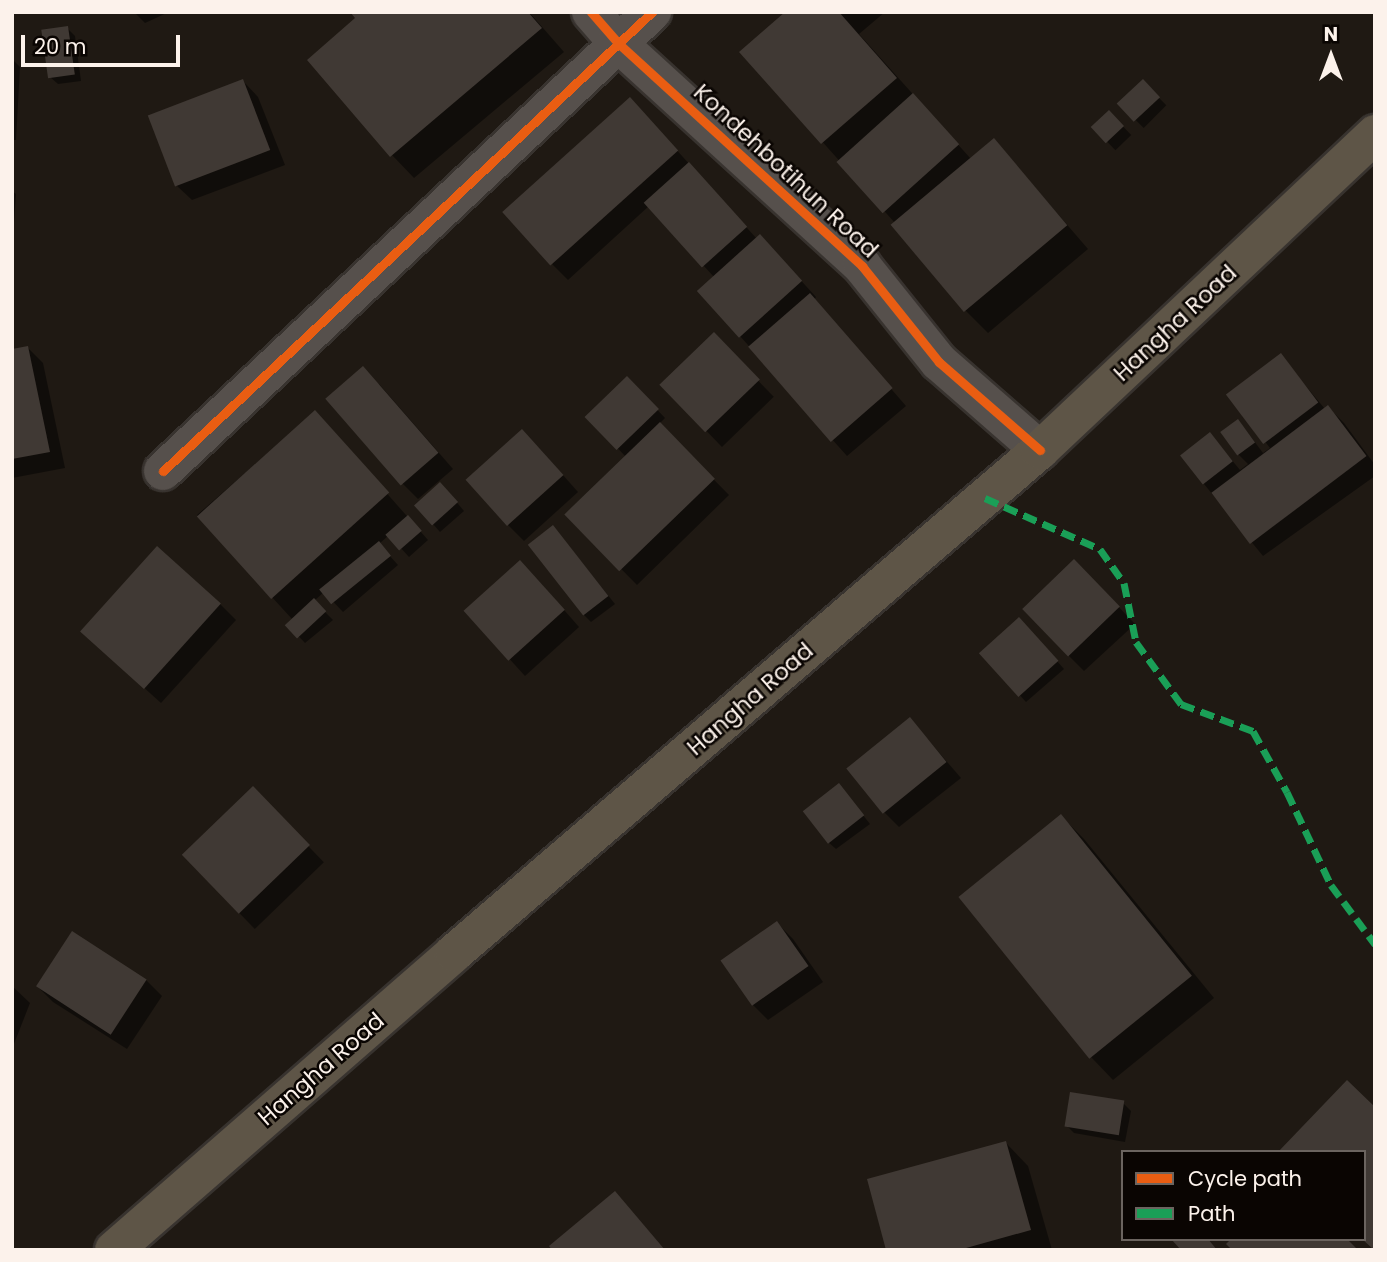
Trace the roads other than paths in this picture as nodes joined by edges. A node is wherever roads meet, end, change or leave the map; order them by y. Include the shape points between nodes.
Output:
1 (591, 12) edge
2 (652, 12) edge
3 (618, 43) junction
4 (1375, 134) edge
5 (1040, 450) junction
6 (163, 471) dead end
7 (114, 1250) edge

1 - 3 street, Kondehbotihun Road
2 - 3 street
3 - 5 street, Kondehbotihun Road via 862,266 939,362
3 - 6 street
4 - 5 highway, Hangha Road
5 - 7 highway, Hangha Road

